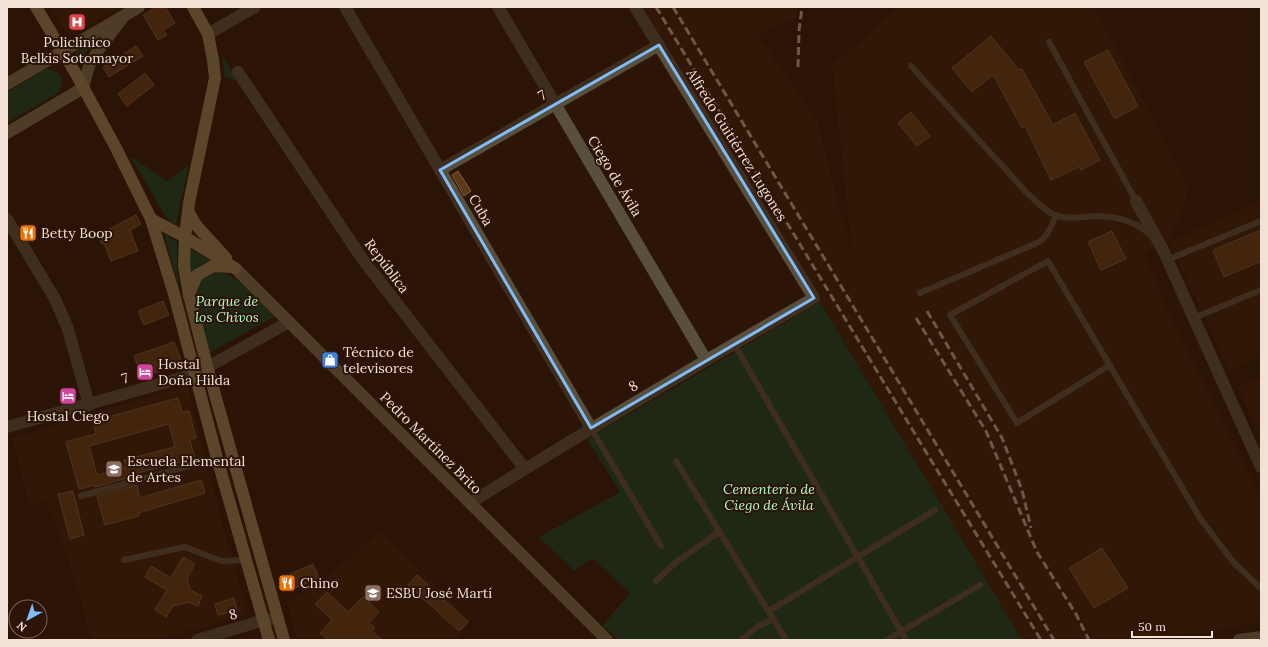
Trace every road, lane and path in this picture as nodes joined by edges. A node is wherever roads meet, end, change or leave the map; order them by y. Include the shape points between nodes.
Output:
1 (36, 7) edge
2 (139, 7) edge
3 (193, 7) edge
4 (255, 7) edge
5 (345, 7) edge
6 (498, 7) edge
7 (635, 7) edge
8 (125, 15) junction
9 (208, 34) junction
10 (1049, 42) dead end
11 (658, 45) junction
12 (62, 52) junction
13 (911, 66) dead end
14 (238, 72) dead end
15 (7, 84) edge
16 (83, 88) junction
17 (555, 104) junction
18 (7, 133) edge
19 (440, 170) junction
20 (1136, 201) joint
21 (189, 213) junction
22 (1056, 215) junction
23 (7, 219) edge
24 (151, 219) junction
25 (1261, 221) edge
26 (185, 237) junction
27 (1165, 255) junction
28 (235, 268) junction
29 (1261, 290) edge
30 (920, 293) dead end
31 (189, 295) junction
32 (814, 298) joint
33 (1194, 318) junction
34 (289, 322) junction
35 (734, 344) junction
36 (706, 360) junction
37 (1110, 365) junction
38 (207, 366) junction
39 (195, 374) junction
40 (89, 404) junction
41 (7, 427) edge
42 (591, 428) junction
43 (217, 458) junction
44 (676, 461) dead end
45 (1261, 467) edge
46 (525, 469) junction
47 (81, 496) dead end
48 (470, 503) junction
49 (935, 510) dead end
50 (719, 532) junction
51 (661, 546) dead end
52 (858, 556) junction
53 (124, 560) dead end
54 (246, 560) junction
55 (656, 581) dead end
56 (980, 584) dead end
57 (1261, 588) edge
58 (768, 611) junction
59 (278, 618) junction
60 (773, 619) junction
61 (264, 620) junction
62 (901, 632) junction
63 (1261, 637) edge
64 (197, 640) edge
65 (269, 640) edge
66 (284, 640) edge
67 (607, 640) edge
68 (741, 640) edge
69 (786, 640) edge
70 (887, 640) edge
71 (906, 640) edge
72 (1239, 640) edge

1 - 12 main road
2 - 8 street
3 - 9 main road
4 - 9 street
5 - 19 street, Cuba
6 - 17 street, Ciego de Ávila
7 - 11 street, Alfredo Guitiérrez Lugones
8 - 12 street
8 - 16 street via 91,63
9 - 21 main road via 215,78
10 - 20 lane
11 - 17 street, 7
11 - 32 street, Alfredo Guitiérrez Lugones
12 - 15 street
12 - 16 main road
13 - 22 lane via 1028,193 1044,209
14 - 46 street, República via 361,257
16 - 18 street
16 - 24 main road
17 - 19 street, 7
17 - 36 street, Ciego de Ávila
19 - 42 street, Cuba
20 - 27 street
21 - 26 main road
21 - 28 main road via 196,225
22 - 27 lane via 1070,218 1101,216 1125,220 1149,234
22 - 30 lane via 1047,234 1037,243
23 - 40 street via 55,299 68,330
24 - 26 main road
24 - 39 main road
25 - 27 lane
26 - 28 main road
26 - 31 main road via 184,266
27 - 33 street
28 - 31 main road via 213,266 197,275
28 - 34 street, Pedro Martínez Brito
29 - 33 lane
31 - 38 main road
32 - 35 street, 8
33 - 45 street
34 - 38 street, 7
34 - 48 street, Pedro Martínez Brito
35 - 36 street, 8
35 - 52 lane
36 - 42 street, 8
37 - 37 lane via 1048,261 950,315 1017,424
37 - 57 lane via 1200,518 1234,563
38 - 39 street, 7
38 - 59 main road
39 - 40 street, 7
39 - 43 main road
40 - 41 street, 7
42 - 46 street, 8
42 - 51 lane
43 - 47 lane
43 - 54 main road
44 - 50 lane
46 - 48 street, 8
48 - 67 street, Pedro Martínez Brito
49 - 52 lane
50 - 55 lane via 675,563
50 - 58 lane
52 - 58 lane
52 - 62 lane
53 - 54 lane via 185,547 221,561
54 - 61 main road
56 - 62 lane
58 - 60 lane
59 - 61 street, 8
59 - 66 main road
60 - 68 lane
60 - 69 lane
61 - 64 street, 8
61 - 65 main road
62 - 70 lane
62 - 71 lane
63 - 72 street

